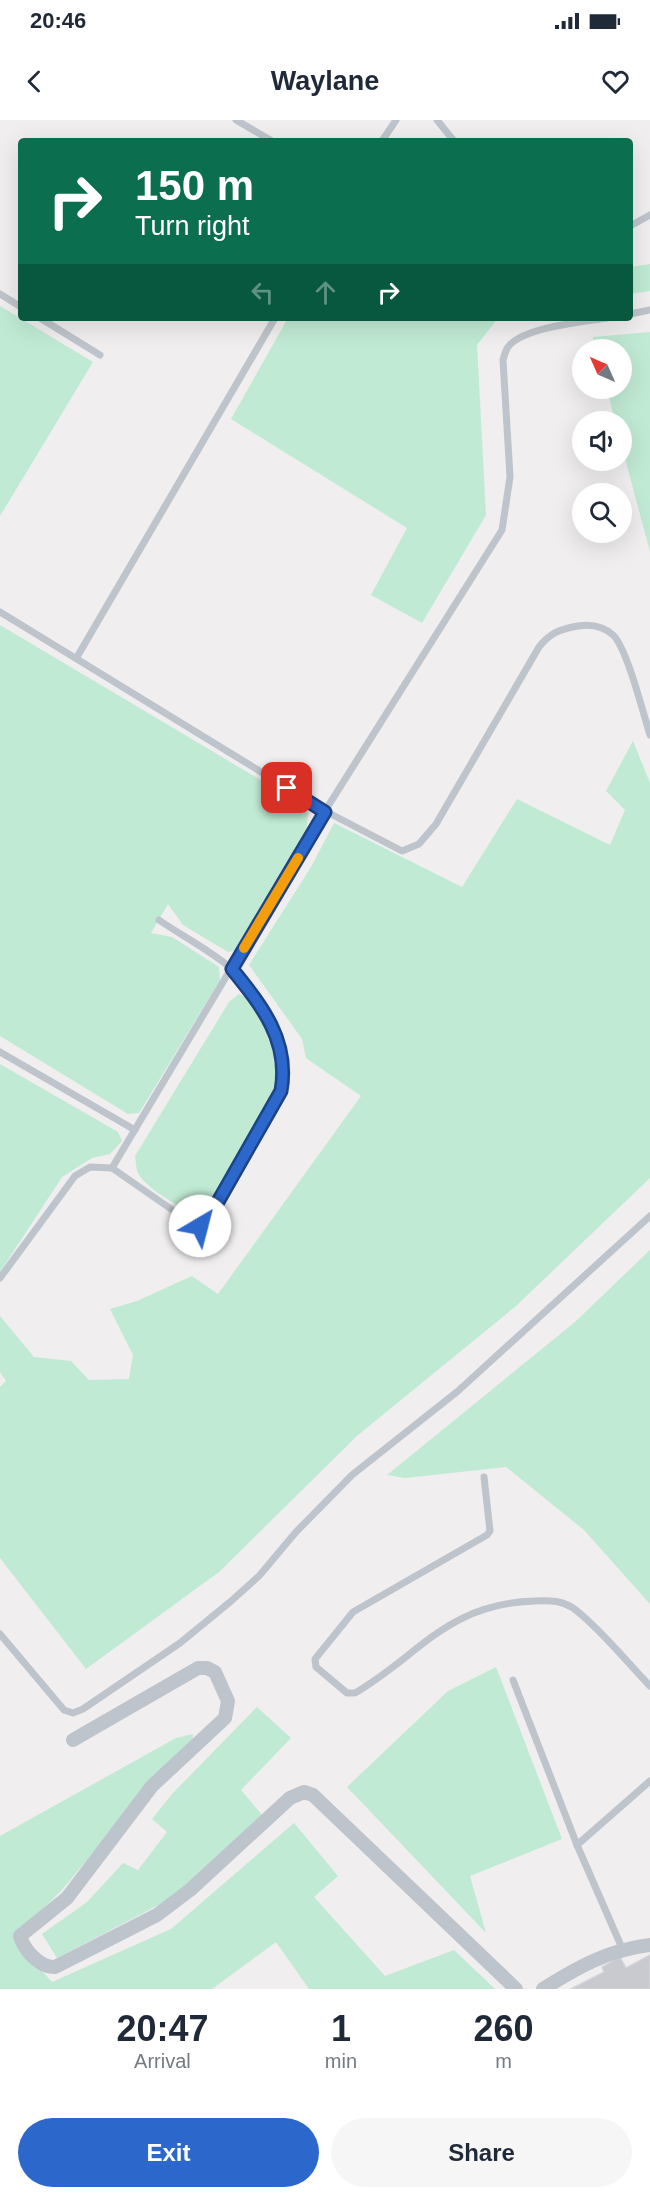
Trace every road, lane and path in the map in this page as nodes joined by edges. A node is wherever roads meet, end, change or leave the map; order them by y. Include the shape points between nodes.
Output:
1 (236, 120) edge
2 (396, 120) edge
3 (437, 120) edge
4 (267, 138) edge
5 (384, 138) edge
6 (452, 138) edge
7 (650, 215) edge
8 (633, 224) edge
9 (0, 294) edge
10 (18, 305) edge
11 (650, 310) edge
12 (633, 313) edge
13 (45, 321) edge
14 (273, 321) edge
15 (591, 321) edge
16 (100, 355) dead end
17 (0, 612) edge
18 (77, 657) junction
19 (650, 735) edge
20 (325, 812) junction
21 (159, 920) dead end
22 (232, 969) junction
23 (0, 1052) edge
24 (135, 1130) junction
25 (112, 1168) junction
26 (650, 1216) edge
27 (0, 1278) edge
28 (484, 1477) dead end
29 (0, 1634) edge
30 (513, 1680) dead end
31 (650, 1686) edge
32 (73, 1740) dead end
33 (650, 1781) edge
34 (577, 1845) junction
35 (650, 1945) edge
36 (622, 1948) junction
37 (516, 1989) edge
38 (543, 1989) edge

1 - 4 lane
2 - 5 lane
3 - 6 lane
7 - 8 lane
9 - 10 lane
11 - 12 lane
13 - 16 lane
14 - 18 lane
15 - 20 lane via 547,329 508,346 503,360 510,477 502,530
17 - 18 lane
18 - 20 lane
19 - 20 lane via 622,649 614,636 601,627 561,629 538,647 436,824 419,844 402,851
20 - 22 lane
21 - 22 lane
22 - 24 lane
22 - 25 lane via 269,1019 282,1050 285,1071 281,1091 207,1221 194,1225
23 - 24 lane
24 - 25 lane
25 - 27 lane via 90,1167 75,1176
26 - 29 lane via 458,1391 352,1475 230,1602 180,1643 83,1709 73,1713 64,1710
28 - 31 lane via 490,1531 487,1535 352,1612 315,1659 316,1667 347,1693 355,1693 430,1636 463,1617 511,1602 553,1600 577,1611
30 - 34 lane
32 - 37 street via 198,1668 215,1672 228,1701 225,1718 152,1786 78,1886 21,1936 46,1968 157,1916 290,1798 304,1792 313,1796
33 - 34 lane
34 - 36 lane
35 - 36 street
36 - 38 street via 576,1968

